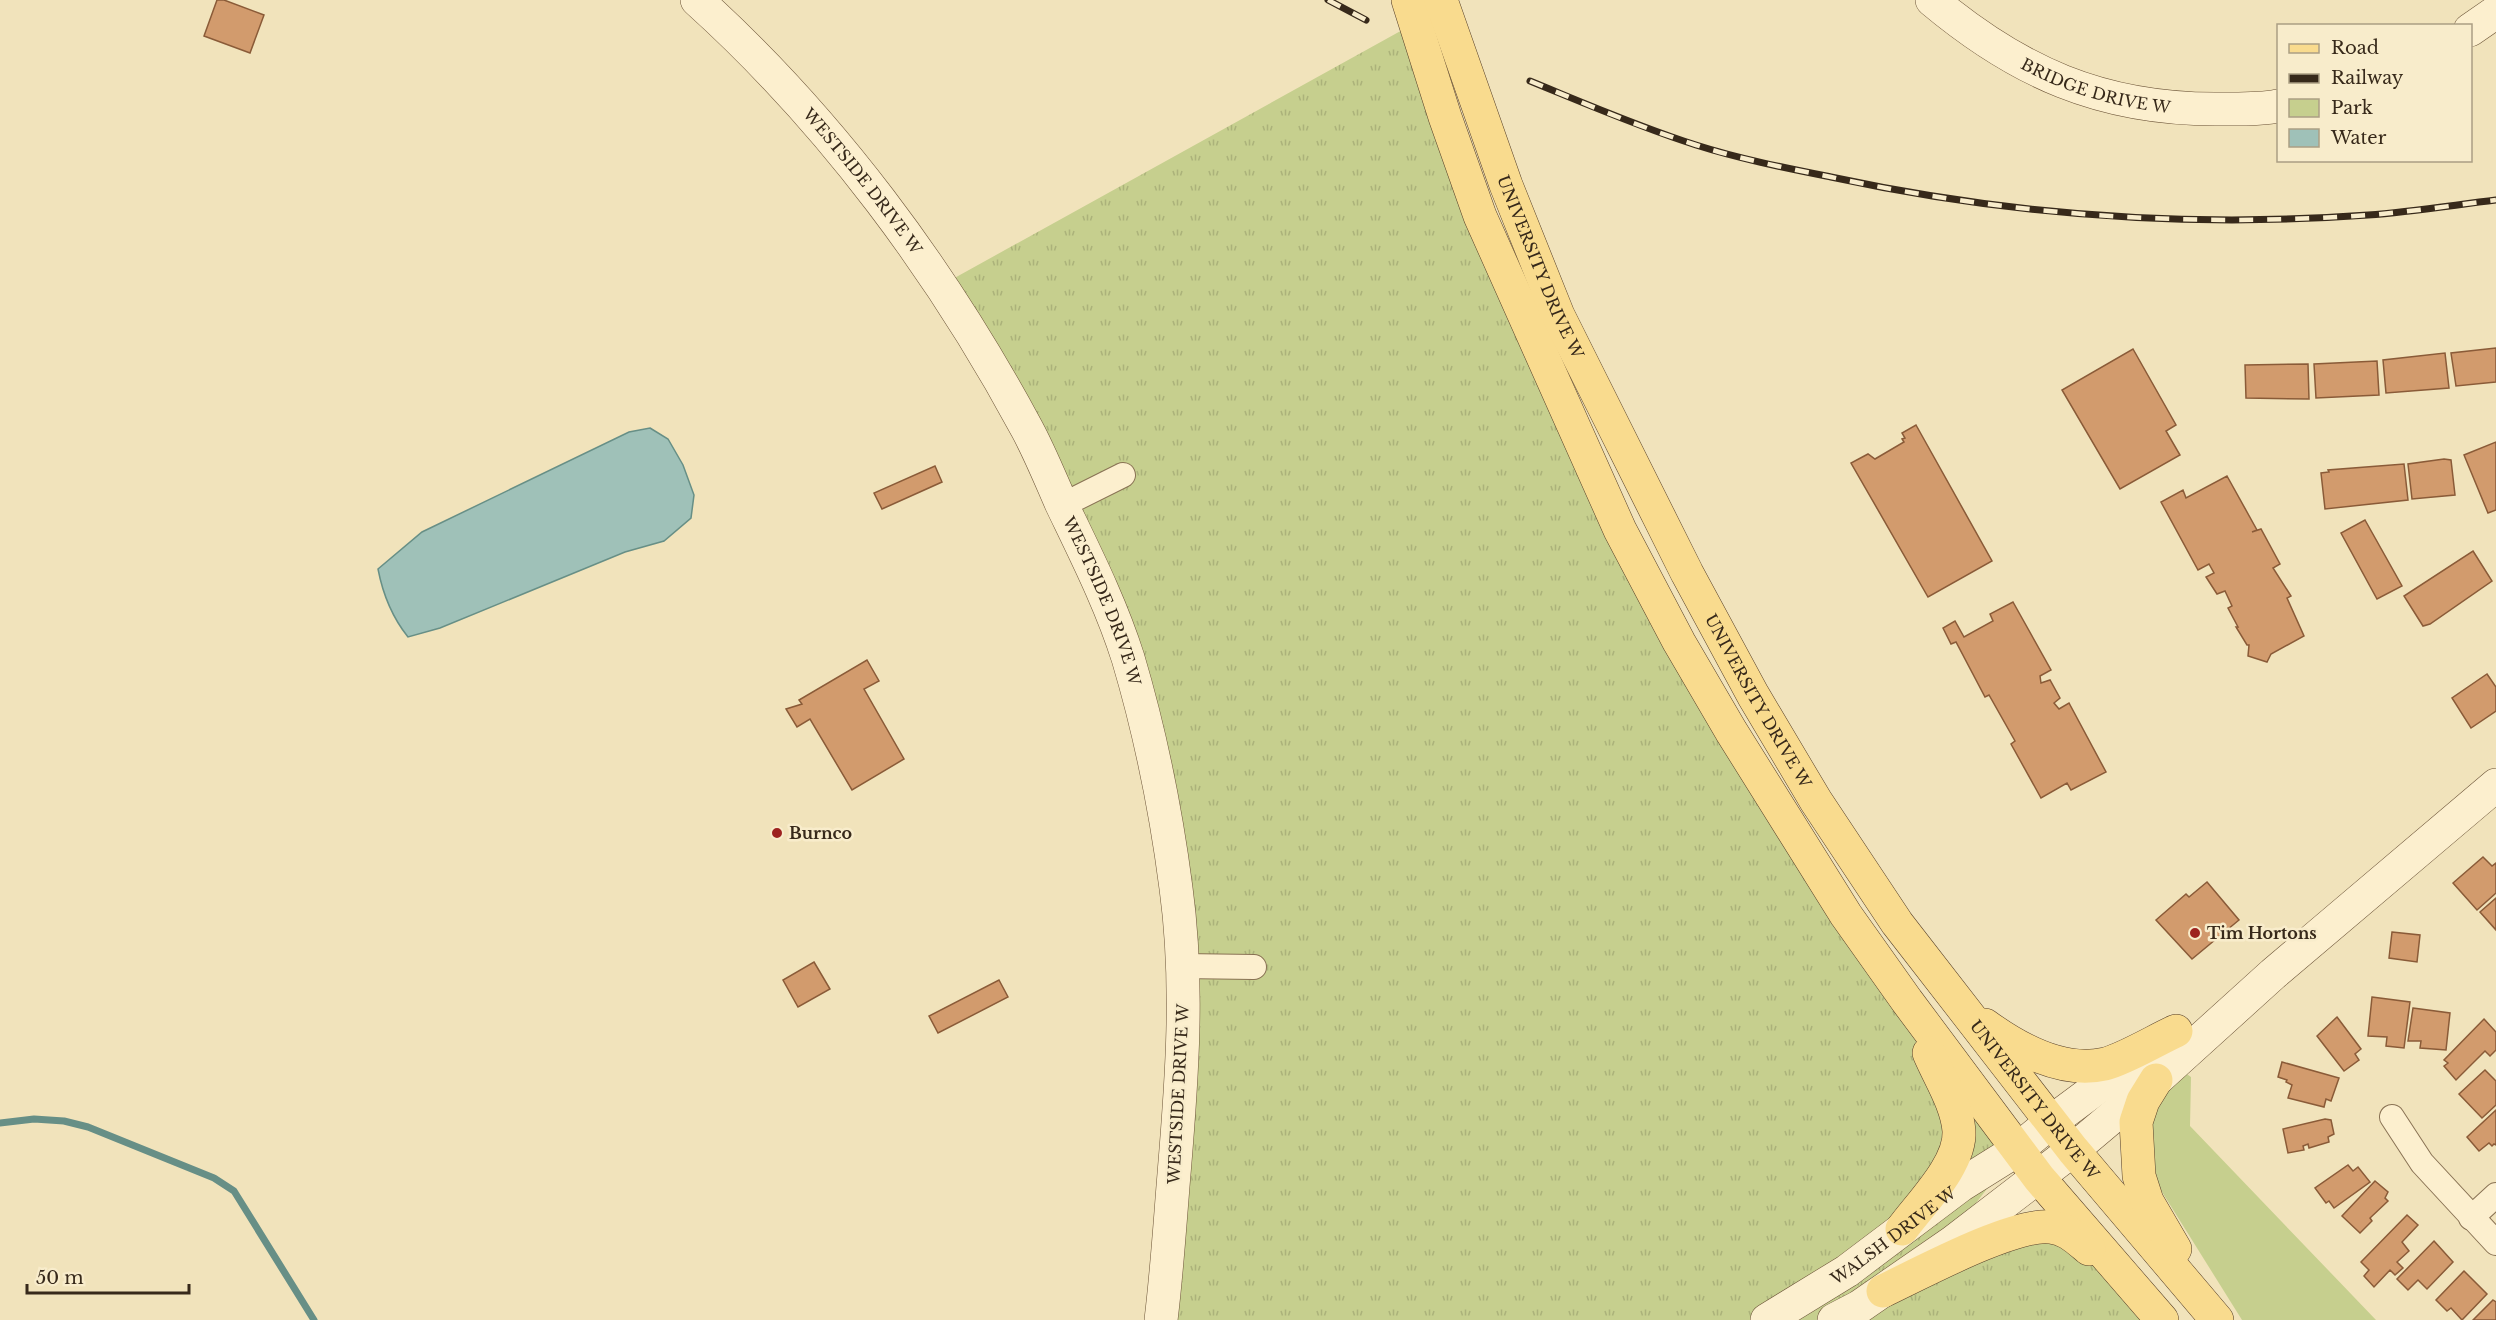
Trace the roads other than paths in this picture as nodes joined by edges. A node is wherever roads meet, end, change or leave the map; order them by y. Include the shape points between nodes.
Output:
1 (697, 0) edge
2 (1408, 0) edge
3 (1442, 0) edge
4 (1932, 0) edge
5 (2496, 12) edge
6 (2472, 29) edge
7 (2277, 106) edge
8 (1123, 475) dead end
9 (1063, 505) junction
10 (2496, 785) edge
11 (1182, 966) junction
12 (1254, 967) dead end
13 (2273, 974) junction
14 (1907, 1001) junction
15 (1963, 1009) junction
16 (2176, 1031) junction
17 (2156, 1080) junction
18 (2392, 1118) dead end
19 (2062, 1136) junction
20 (2017, 1150) junction
21 (2039, 1178) junction
22 (2496, 1195) edge
23 (2471, 1218) junction
24 (1902, 1229) junction
25 (2496, 1243) edge
26 (2134, 1287) junction
27 (1883, 1291) junction
28 (1164, 1311) edge
29 (1767, 1320) edge
30 (1834, 1320) edge
31 (2162, 1320) edge
32 (2217, 1320) edge

1 - 9 street, WESTSIDE DRIVE W via 843,153 895,222 986,359 1028,431
2 - 14 main road via 1480,216 1620,530 1731,731 1846,915
3 - 15 main road, UNIVERSITY DRIVE W via 1506,185 1558,315 1687,573 1816,801 1897,923
4 - 7 street, BRIDGE DRIVE W via 2005,54 2089,91 2193,109
5 - 6 street
8 - 9 street
9 - 11 street, WESTSIDE DRIVE W via 1097,577 1127,656 1147,729 1177,890
10 - 13 street
11 - 12 street
11 - 28 street, WESTSIDE DRIVE W via 1182,1061
13 - 16 street
13 - 17 street
14 - 20 main road
14 - 24 main road via 1959,1131 1949,1168
15 - 16 main road via 2027,1051 2070,1065 2106,1064
15 - 19 main road, UNIVERSITY DRIVE W
16 - 19 street
17 - 19 street
17 - 32 main road via 2136,1122 2139,1176 2147,1201
18 - 23 street via 2422,1162
19 - 20 street, WALSH DRIVE W
19 - 21 street
19 - 32 main road, UNIVERSITY DRIVE W
20 - 21 main road
20 - 24 street, WALSH DRIVE W
21 - 26 main road
21 - 27 street
22 - 23 street
23 - 25 street
24 - 29 street, WALSH DRIVE W via 1847,1271
26 - 27 main road via 2067,1231 2049,1226 1997,1238
26 - 31 main road
27 - 30 street

